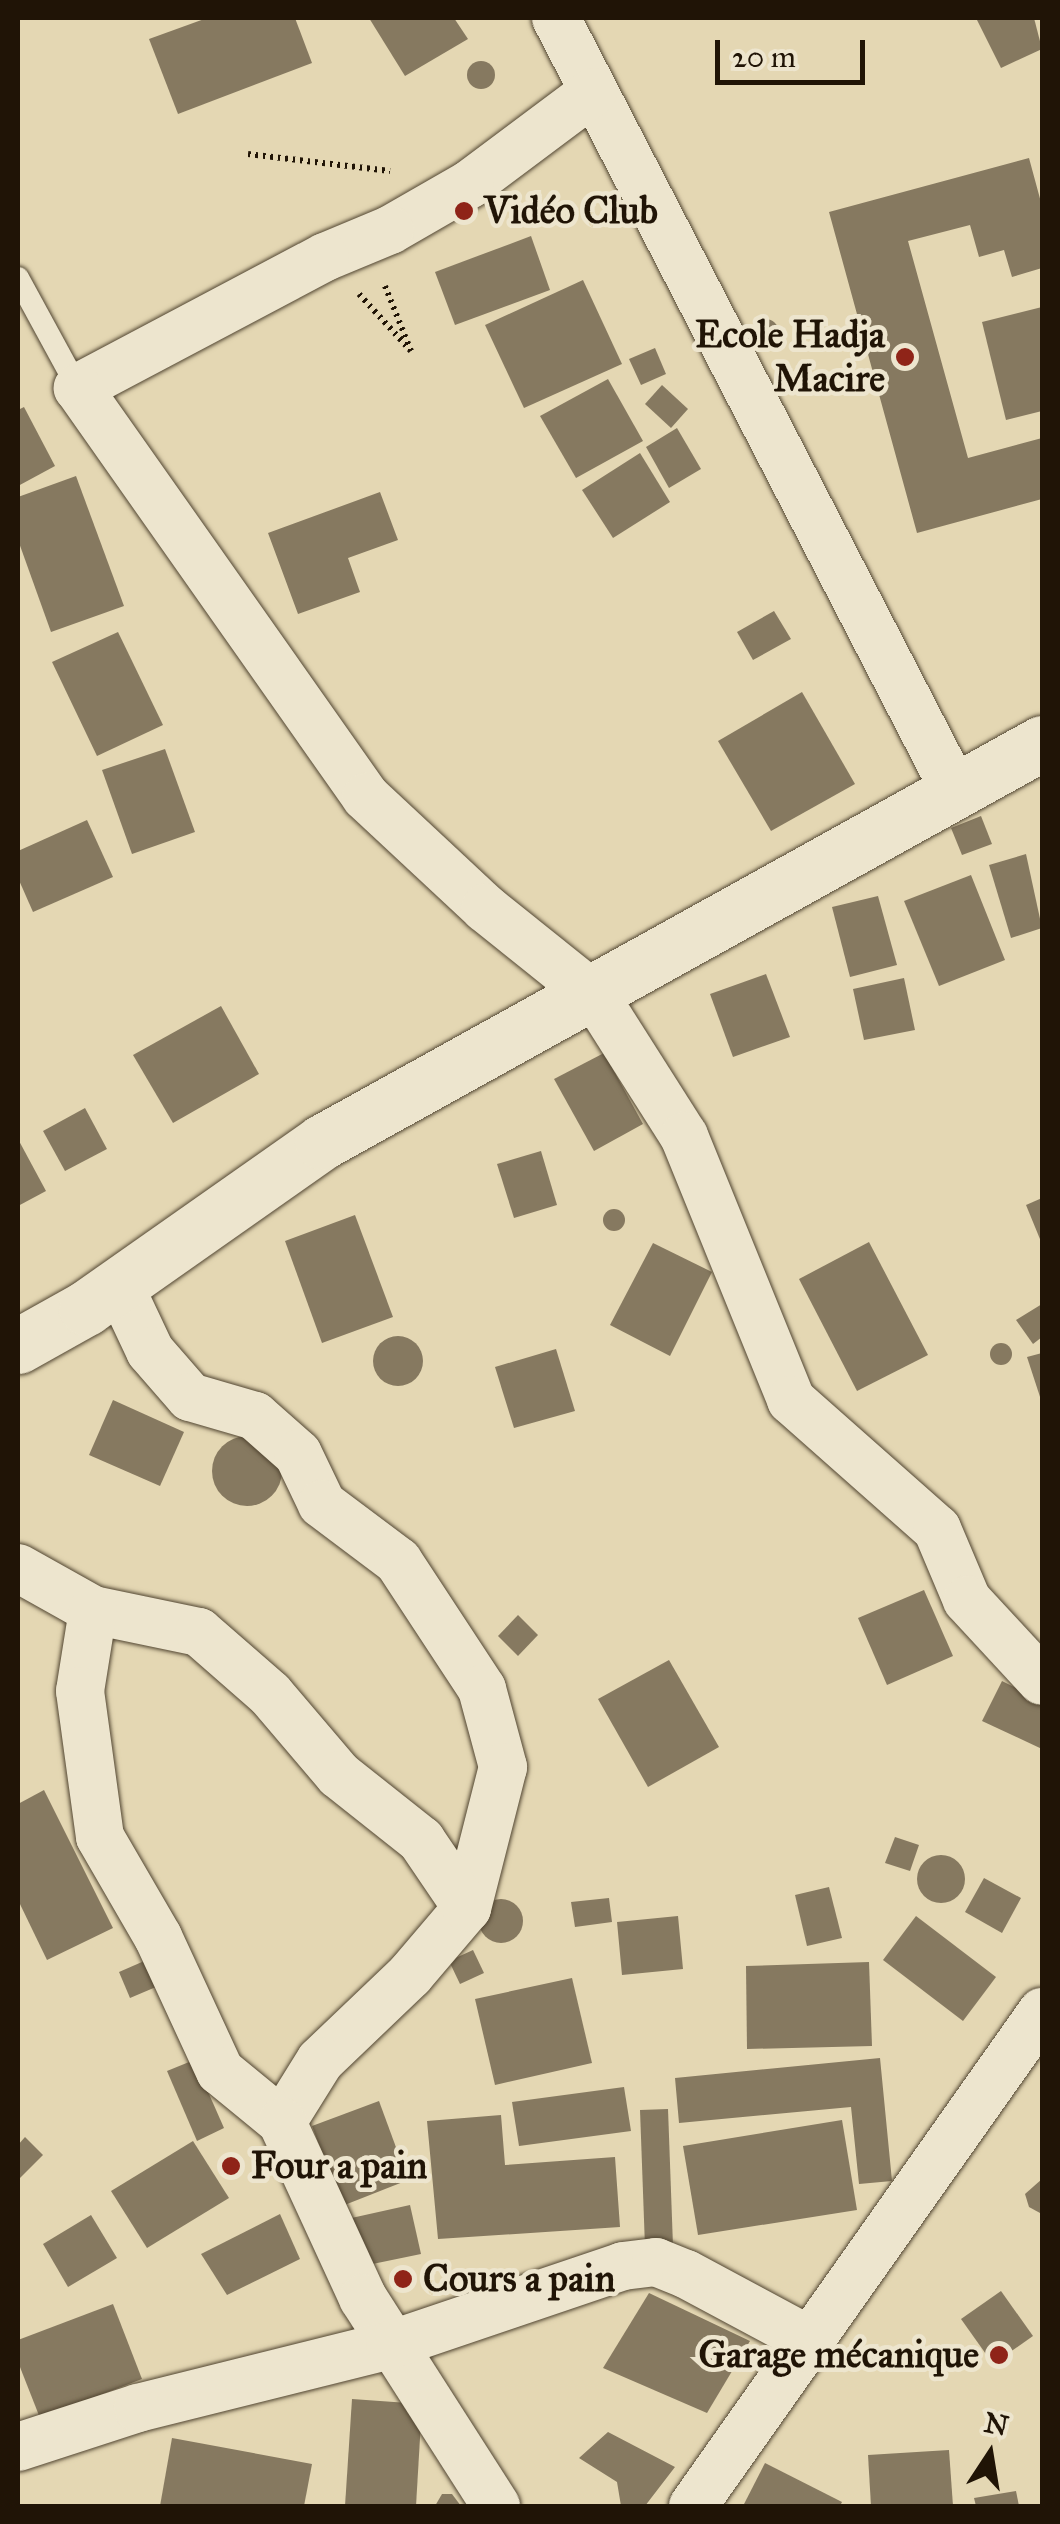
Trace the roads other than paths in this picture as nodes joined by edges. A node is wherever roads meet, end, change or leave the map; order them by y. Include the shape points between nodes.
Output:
1 (556, 18) edge
2 (593, 92) junction
3 (18, 278) edge
4 (78, 388) junction
5 (1042, 743) edge
6 (955, 791) junction
7 (595, 996) junction
8 (119, 1285) junction
9 (18, 1346) edge
10 (18, 1568) edge
11 (93, 1610) junction
12 (1042, 1681) edge
13 (467, 1908) junction
14 (1042, 2012) edge
15 (282, 2122) junction
16 (810, 2341) junction
17 (390, 2345) junction
18 (18, 2447) edge
19 (496, 2506) edge
20 (692, 2506) edge

1 - 2 street
2 - 4 street via 470,184 390,230 325,257
2 - 6 street
3 - 4 lane
4 - 7 street via 366,797 485,908
5 - 6 street
6 - 7 street
7 - 8 street via 322,1142
7 - 12 street via 684,1136 791,1400 937,1528 967,1600
8 - 9 street
8 - 13 street via 150,1351 190,1397 255,1416 298,1454 322,1504 398,1560 482,1689 503,1767
10 - 11 street
11 - 13 street via 199,1632 270,1694 339,1775 420,1840
11 - 15 street via 80,1691 100,1837 158,1937 220,2072
13 - 15 street via 410,1975 320,2061
14 - 16 street
15 - 17 street
16 - 17 street via 656,2262 623,2266
16 - 20 street
17 - 18 street via 138,2408
17 - 19 street

